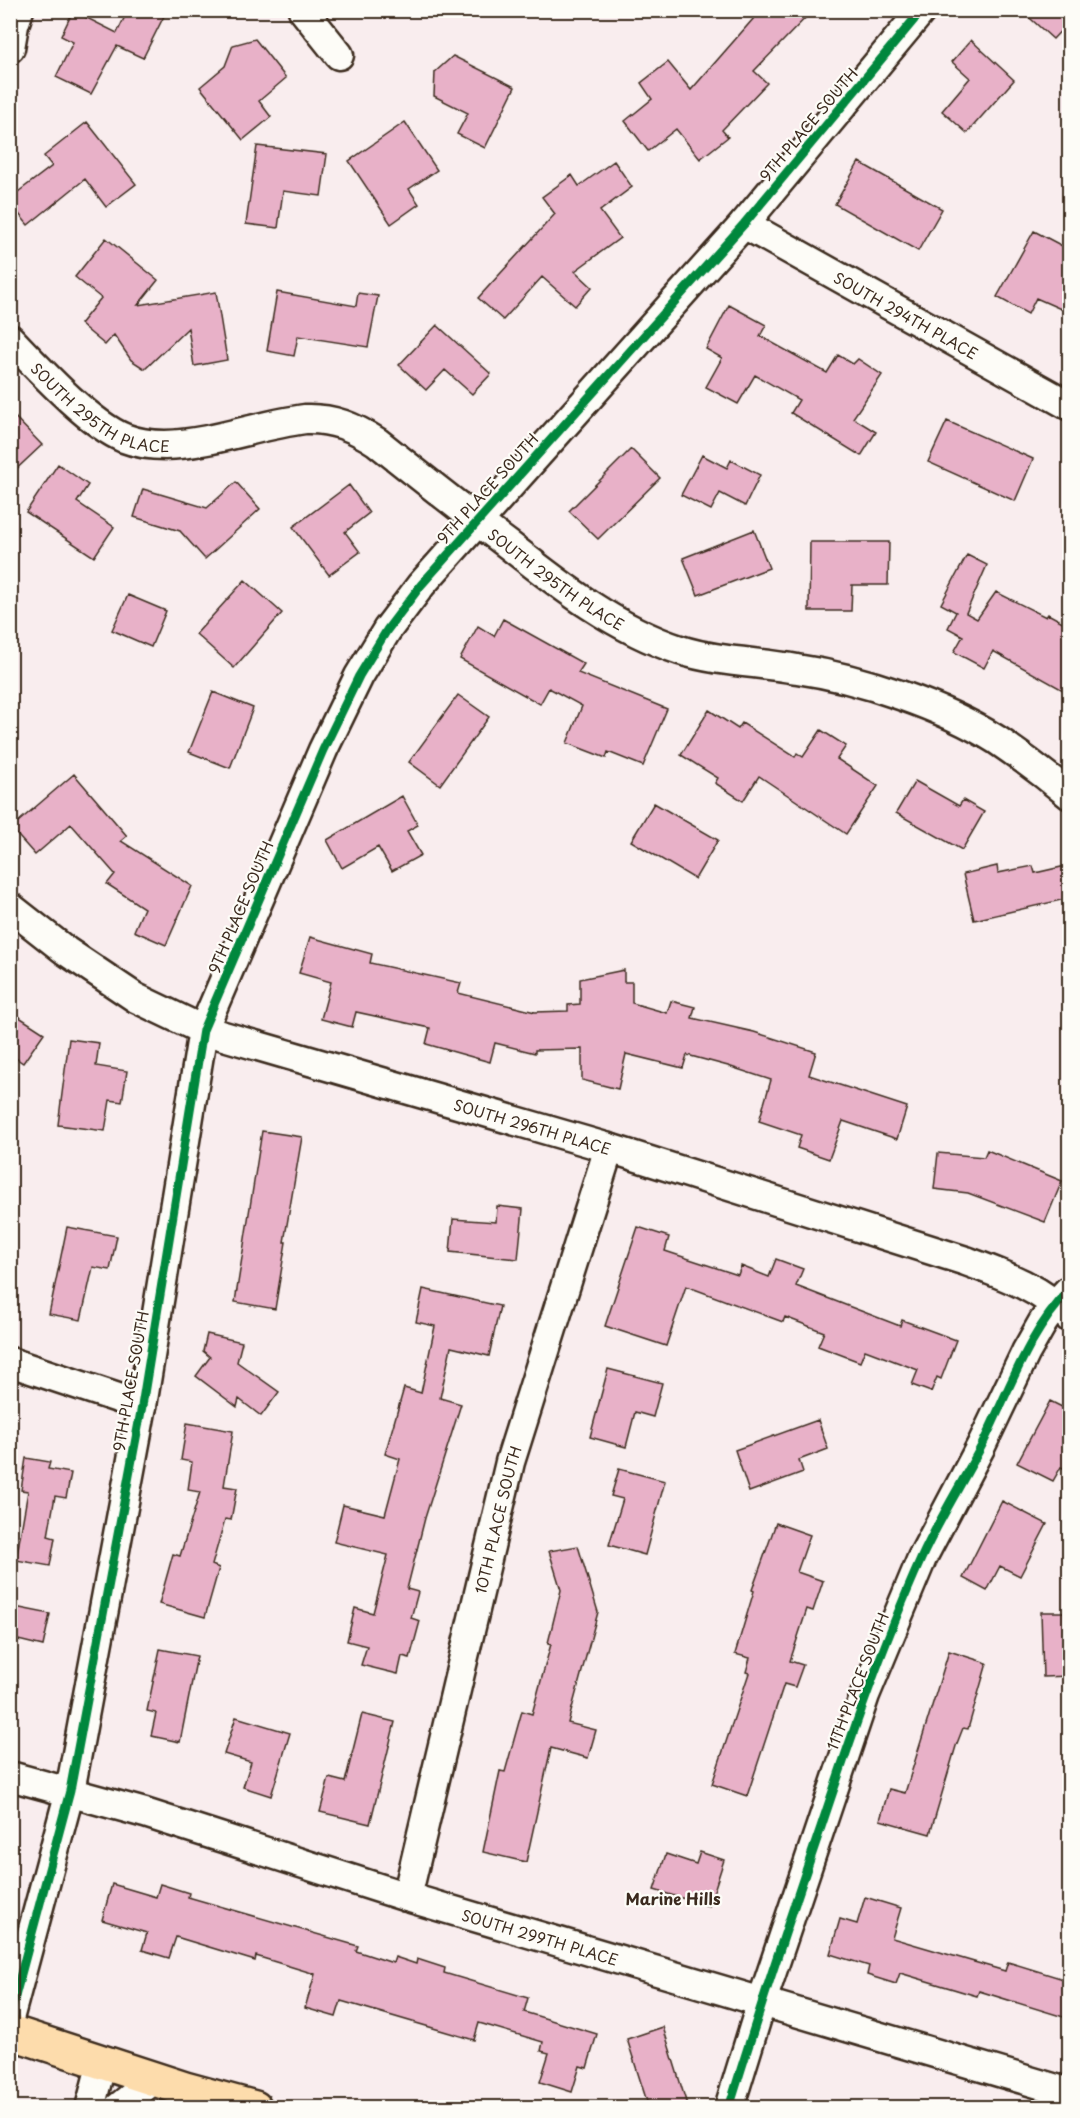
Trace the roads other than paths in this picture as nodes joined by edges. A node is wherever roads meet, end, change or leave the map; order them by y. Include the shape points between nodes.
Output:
1 (19, 10) edge
2 (303, 10) edge
3 (922, 10) edge
4 (10, 48) edge
5 (339, 54) dead end
6 (744, 224) junction
7 (10, 339) edge
8 (1070, 406) edge
9 (477, 521) junction
10 (1070, 795) edge
11 (10, 907) edge
12 (203, 1030) junction
13 (609, 1148) junction
14 (1065, 1304) edge
15 (10, 1362) edge
16 (142, 1406) junction
17 (10, 1776) edge
18 (70, 1791) junction
19 (407, 1897) junction
20 (762, 2001) junction
21 (10, 2015) edge
22 (10, 2032) edge
23 (102, 2062) junction
24 (154, 2079) junction
25 (1070, 2093) edge
26 (90, 2108) edge
27 (118, 2108) edge
28 (255, 2108) edge
29 (729, 2108) edge

1 - 4 street
2 - 5 street
3 - 6 street, 9TH PLACE SOUTH
6 - 8 street, SOUTH 294TH PLACE
6 - 9 street, 9TH PLACE SOUTH
7 - 9 street, SOUTH 295TH PLACE via 48,378 123,438 166,445 322,418 352,427 377,442
9 - 10 street, SOUTH 295TH PLACE via 572,594 630,629 680,650 843,679 944,713 995,739
9 - 12 street, 9TH PLACE SOUTH via 421,585 359,676 323,750
11 - 12 street, SOUTH 296TH PLACE via 136,998
12 - 13 street, SOUTH 296TH PLACE
12 - 16 street, 9TH PLACE SOUTH
13 - 14 street, SOUTH 296TH PLACE via 966,1260
13 - 19 street, 10TH PLACE SOUTH via 510,1462
14 - 20 street, 11TH PLACE SOUTH via 1026,1352 921,1558 865,1695
15 - 16 street
16 - 18 street, 9TH PLACE SOUTH
17 - 18 street, SOUTH 299TH PLACE
18 - 19 street, SOUTH 299TH PLACE
18 - 21 street, 9TH PLACE SOUTH
19 - 20 street, SOUTH 299TH PLACE
20 - 25 street, SOUTH 299TH PLACE
20 - 29 street, 11TH PLACE SOUTH
22 - 23 main road
23 - 24 main road
23 - 26 street
24 - 27 street
24 - 28 main road

